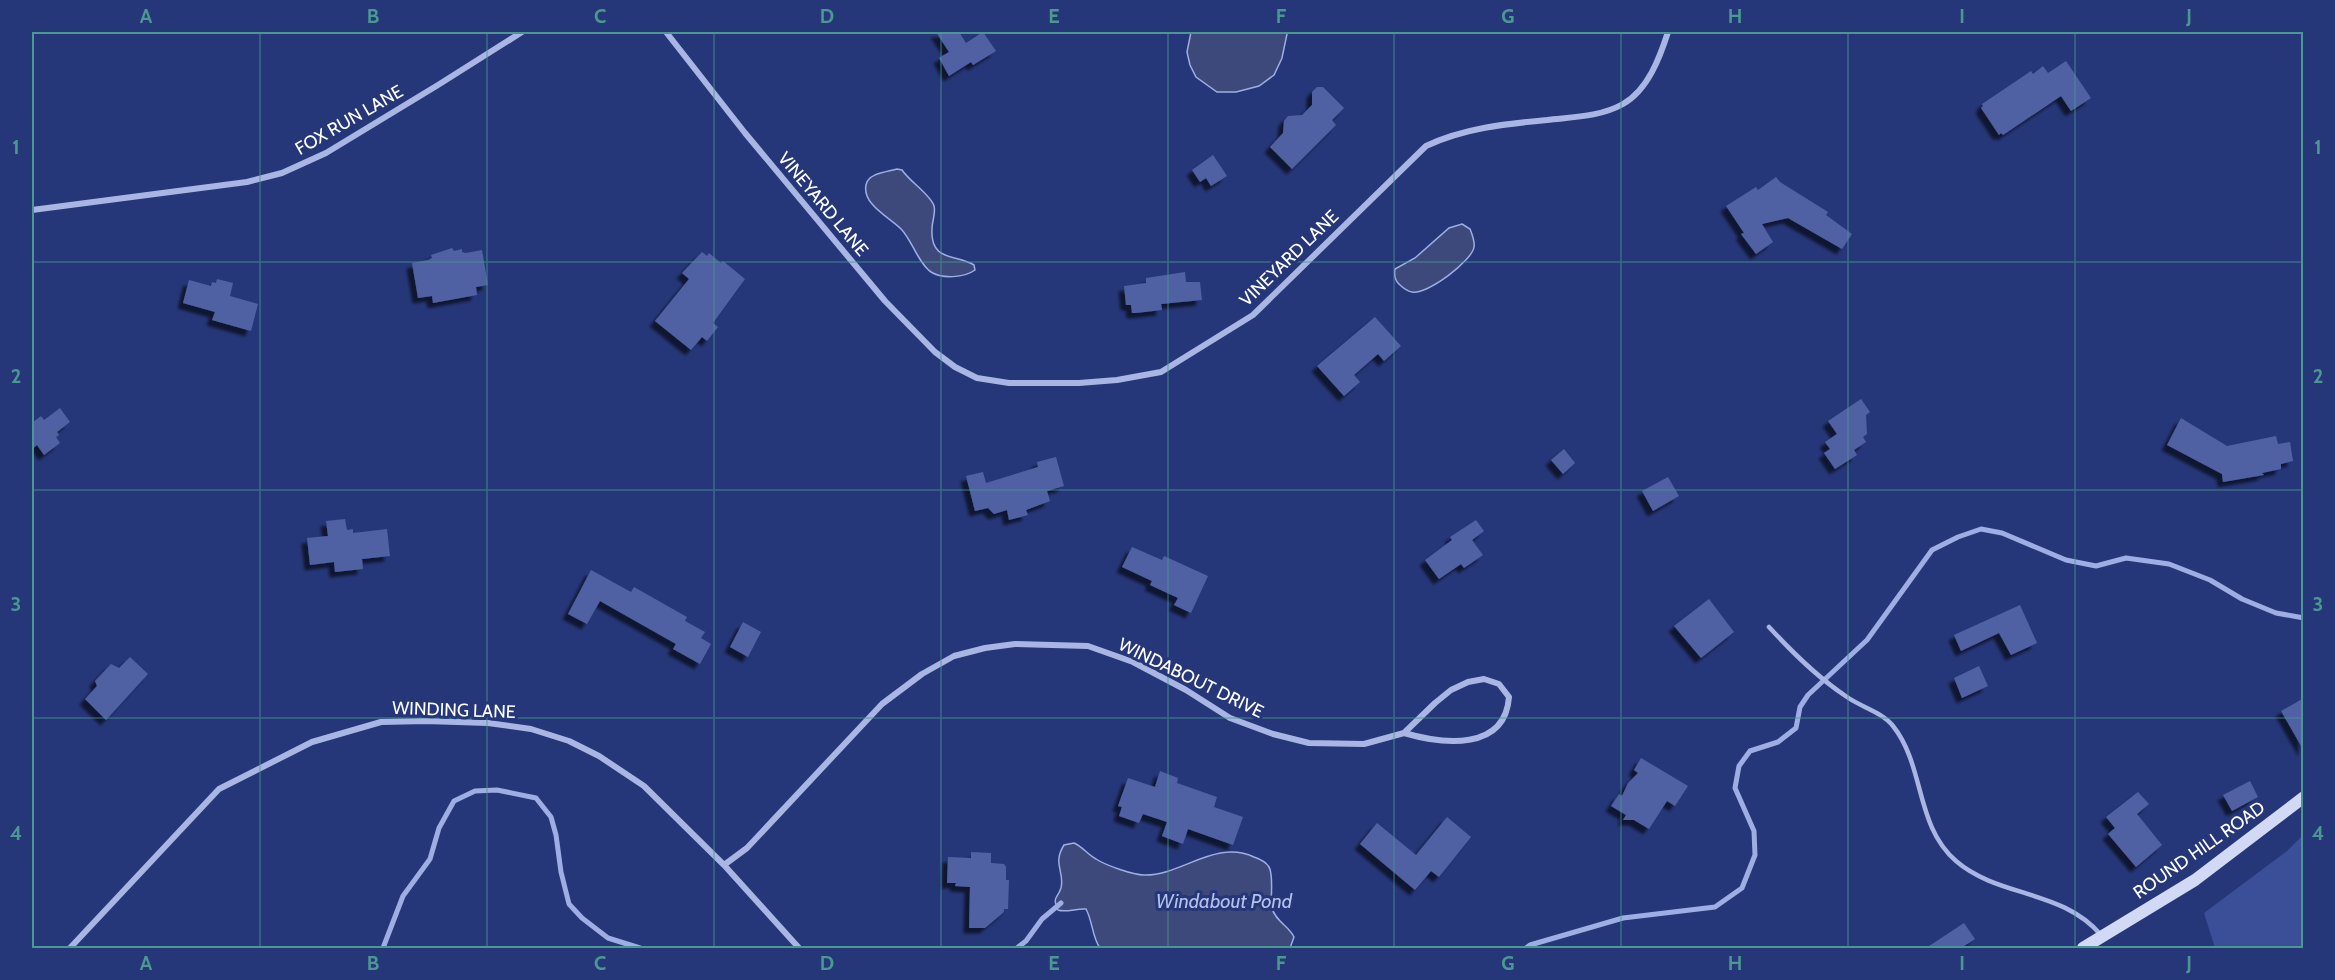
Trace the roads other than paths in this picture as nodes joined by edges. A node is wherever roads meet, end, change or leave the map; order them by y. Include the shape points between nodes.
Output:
1 (522, 32) edge
2 (666, 32) edge
3 (1668, 32) edge
4 (32, 210) edge
5 (1769, 627) dead end
6 (1404, 733) junction
7 (2304, 797) edge
8 (724, 865) junction
9 (2102, 937) junction
10 (70, 948) edge
11 (799, 948) edge
12 (2083, 948) edge

1 - 4 street, FOX RUN LANE via 326,153 282,173 247,183
2 - 3 street, VINEYARD LANE via 885,301 955,367 977,378 1009,383 1079,383 1161,372 1253,315 1426,146 1447,136 1488,127 1597,114 1624,104 1658,64
5 - 9 lane via 1815,673 1893,726 1906,747 1929,823 1953,859 1990,882 2071,909 2089,921
6 - 6 street, WINDABOUT DRIVE via 1430,740 1484,737 1501,723 1508,711 1509,697 1499,684 1484,679 1468,682 1451,690
6 - 8 street, WINDABOUT DRIVE via 1364,744 1309,743 1230,718 1133,662 1088,646 1015,644 985,648 954,656 921,674 882,704 747,848
7 - 9 street, ROUND HILL ROAD via 2194,880
8 - 10 street, WINDING LANE via 644,786 569,741 531,729 488,723 381,722 312,741 219,789
8 - 11 street, WINDING LANE
9 - 12 street, ROUND HILL ROAD

